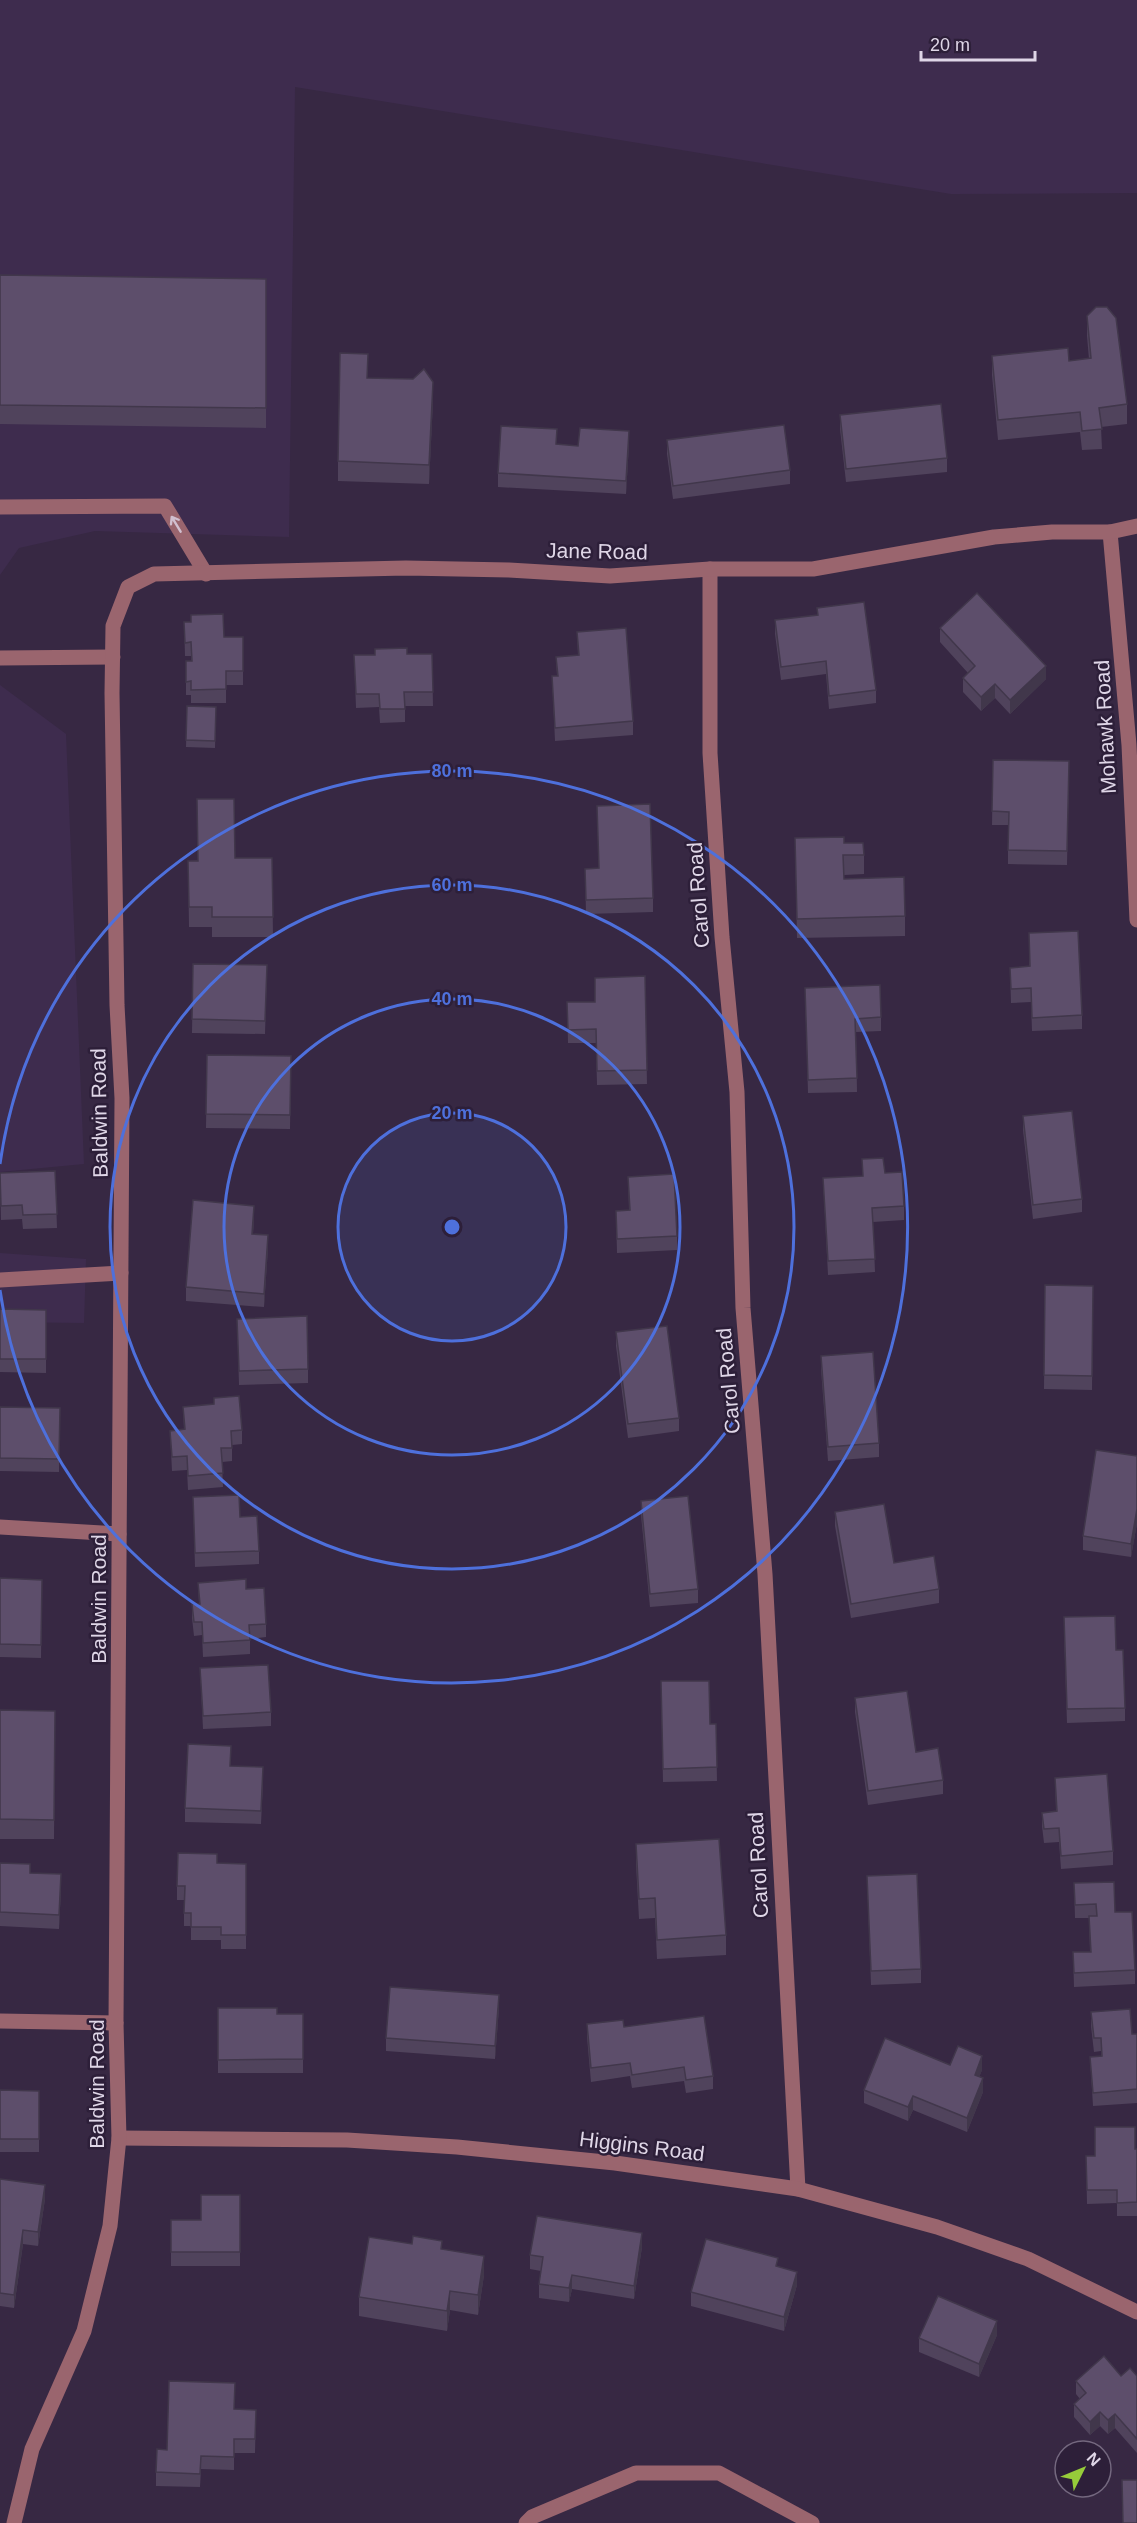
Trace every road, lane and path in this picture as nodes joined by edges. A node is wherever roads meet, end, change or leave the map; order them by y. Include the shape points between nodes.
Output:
1 (0, 507) edge
2 (1137, 526) edge
3 (1110, 532) junction
4 (710, 568) junction
5 (206, 574) junction
6 (113, 657) junction
7 (0, 658) edge
8 (1137, 920) edge
9 (121, 1273) junction
10 (0, 1280) edge
11 (0, 1527) edge
12 (119, 1534) junction
13 (0, 2021) edge
14 (116, 2023) junction
15 (119, 2138) junction
16 (798, 2189) junction
17 (1137, 2312) edge
18 (14, 2523) edge
19 (526, 2523) edge
20 (812, 2523) edge

5 -> 1 street via 165,506
2 - 3 street, Jane Road
3 - 4 street, Jane Road via 994,537 813,569
3 - 8 street, Mohawk Road via 1130,745
4 - 5 street, Jane Road via 609,576 406,568
4 - 16 street, Carol Road via 710,753 737,1092 743,1308 765,1574
5 - 6 street, Jane Road via 154,574 128,587 113,626
6 - 7 street
6 - 9 street, Baldwin Road via 117,1005 122,1098
9 - 10 street
9 - 12 street, Baldwin Road
11 - 12 street
12 - 14 street, Baldwin Road
13 - 14 street
14 - 15 street, Baldwin Road
15 - 16 street, Higgins Road via 347,2140 457,2147 615,2163
15 - 18 street, Baldwin Road via 110,2226 84,2331 32,2449
16 - 17 street, Higgins Road via 937,2227 1028,2259
19 - 20 street via 636,2473 719,2473

